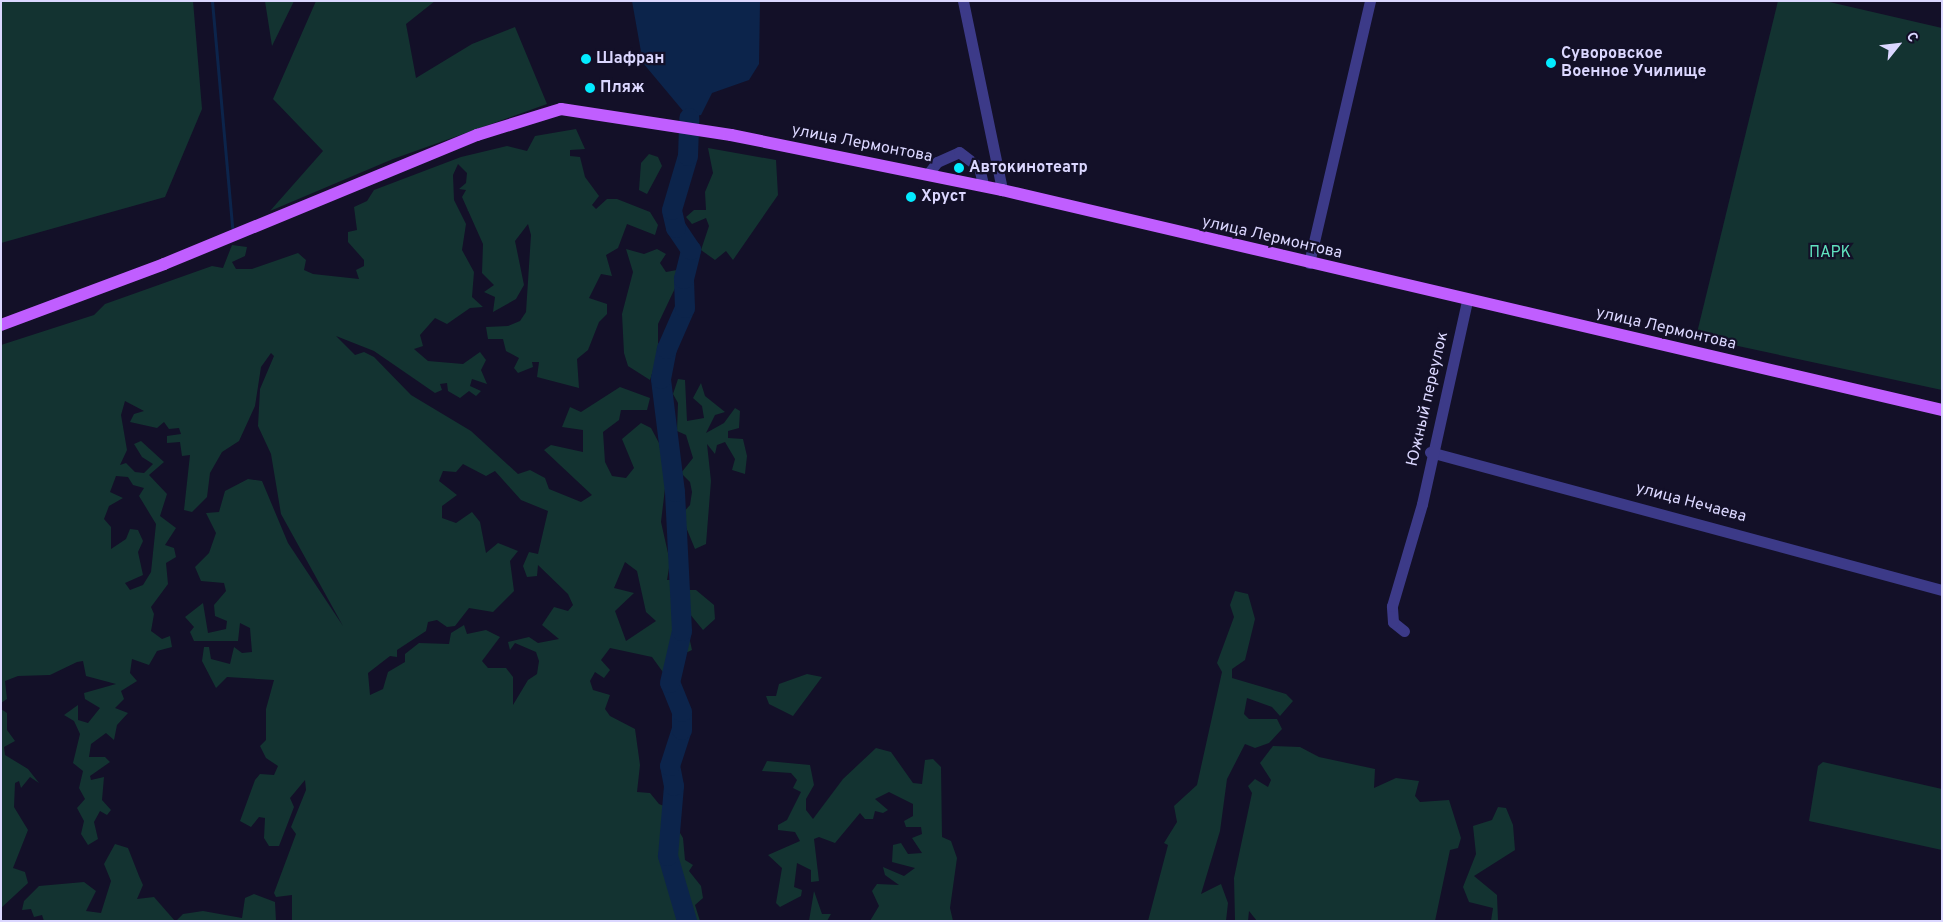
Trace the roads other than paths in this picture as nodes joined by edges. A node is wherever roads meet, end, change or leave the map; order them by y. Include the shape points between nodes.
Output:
1 (963, 1) edge
2 (1370, 1) edge
3 (928, 174) junction
4 (983, 186) junction
5 (1002, 190) junction
6 (1309, 263) junction
7 (1467, 301) junction
8 (1, 325) edge
9 (1942, 410) edge
10 (1430, 452) junction
11 (1942, 590) edge
12 (1404, 631) dead end

1 - 5 street
2 - 6 street
3 - 4 main road, улица Лермонтова
3 - 4 street via 937,162 959,152 979,167
3 - 8 main road, улица Лермонтова via 731,135 592,112 544,111
4 - 5 main road, улица Лермонтова
5 - 6 main road, улица Лермонтова
6 - 7 main road, улица Лермонтова
7 - 9 main road, улица Лермонтова
7 - 10 street, Южный переулок
10 - 11 street, улица Нечаева via 1797,547
10 - 12 street, Южный переулок via 1422,504 1392,606 1393,622

